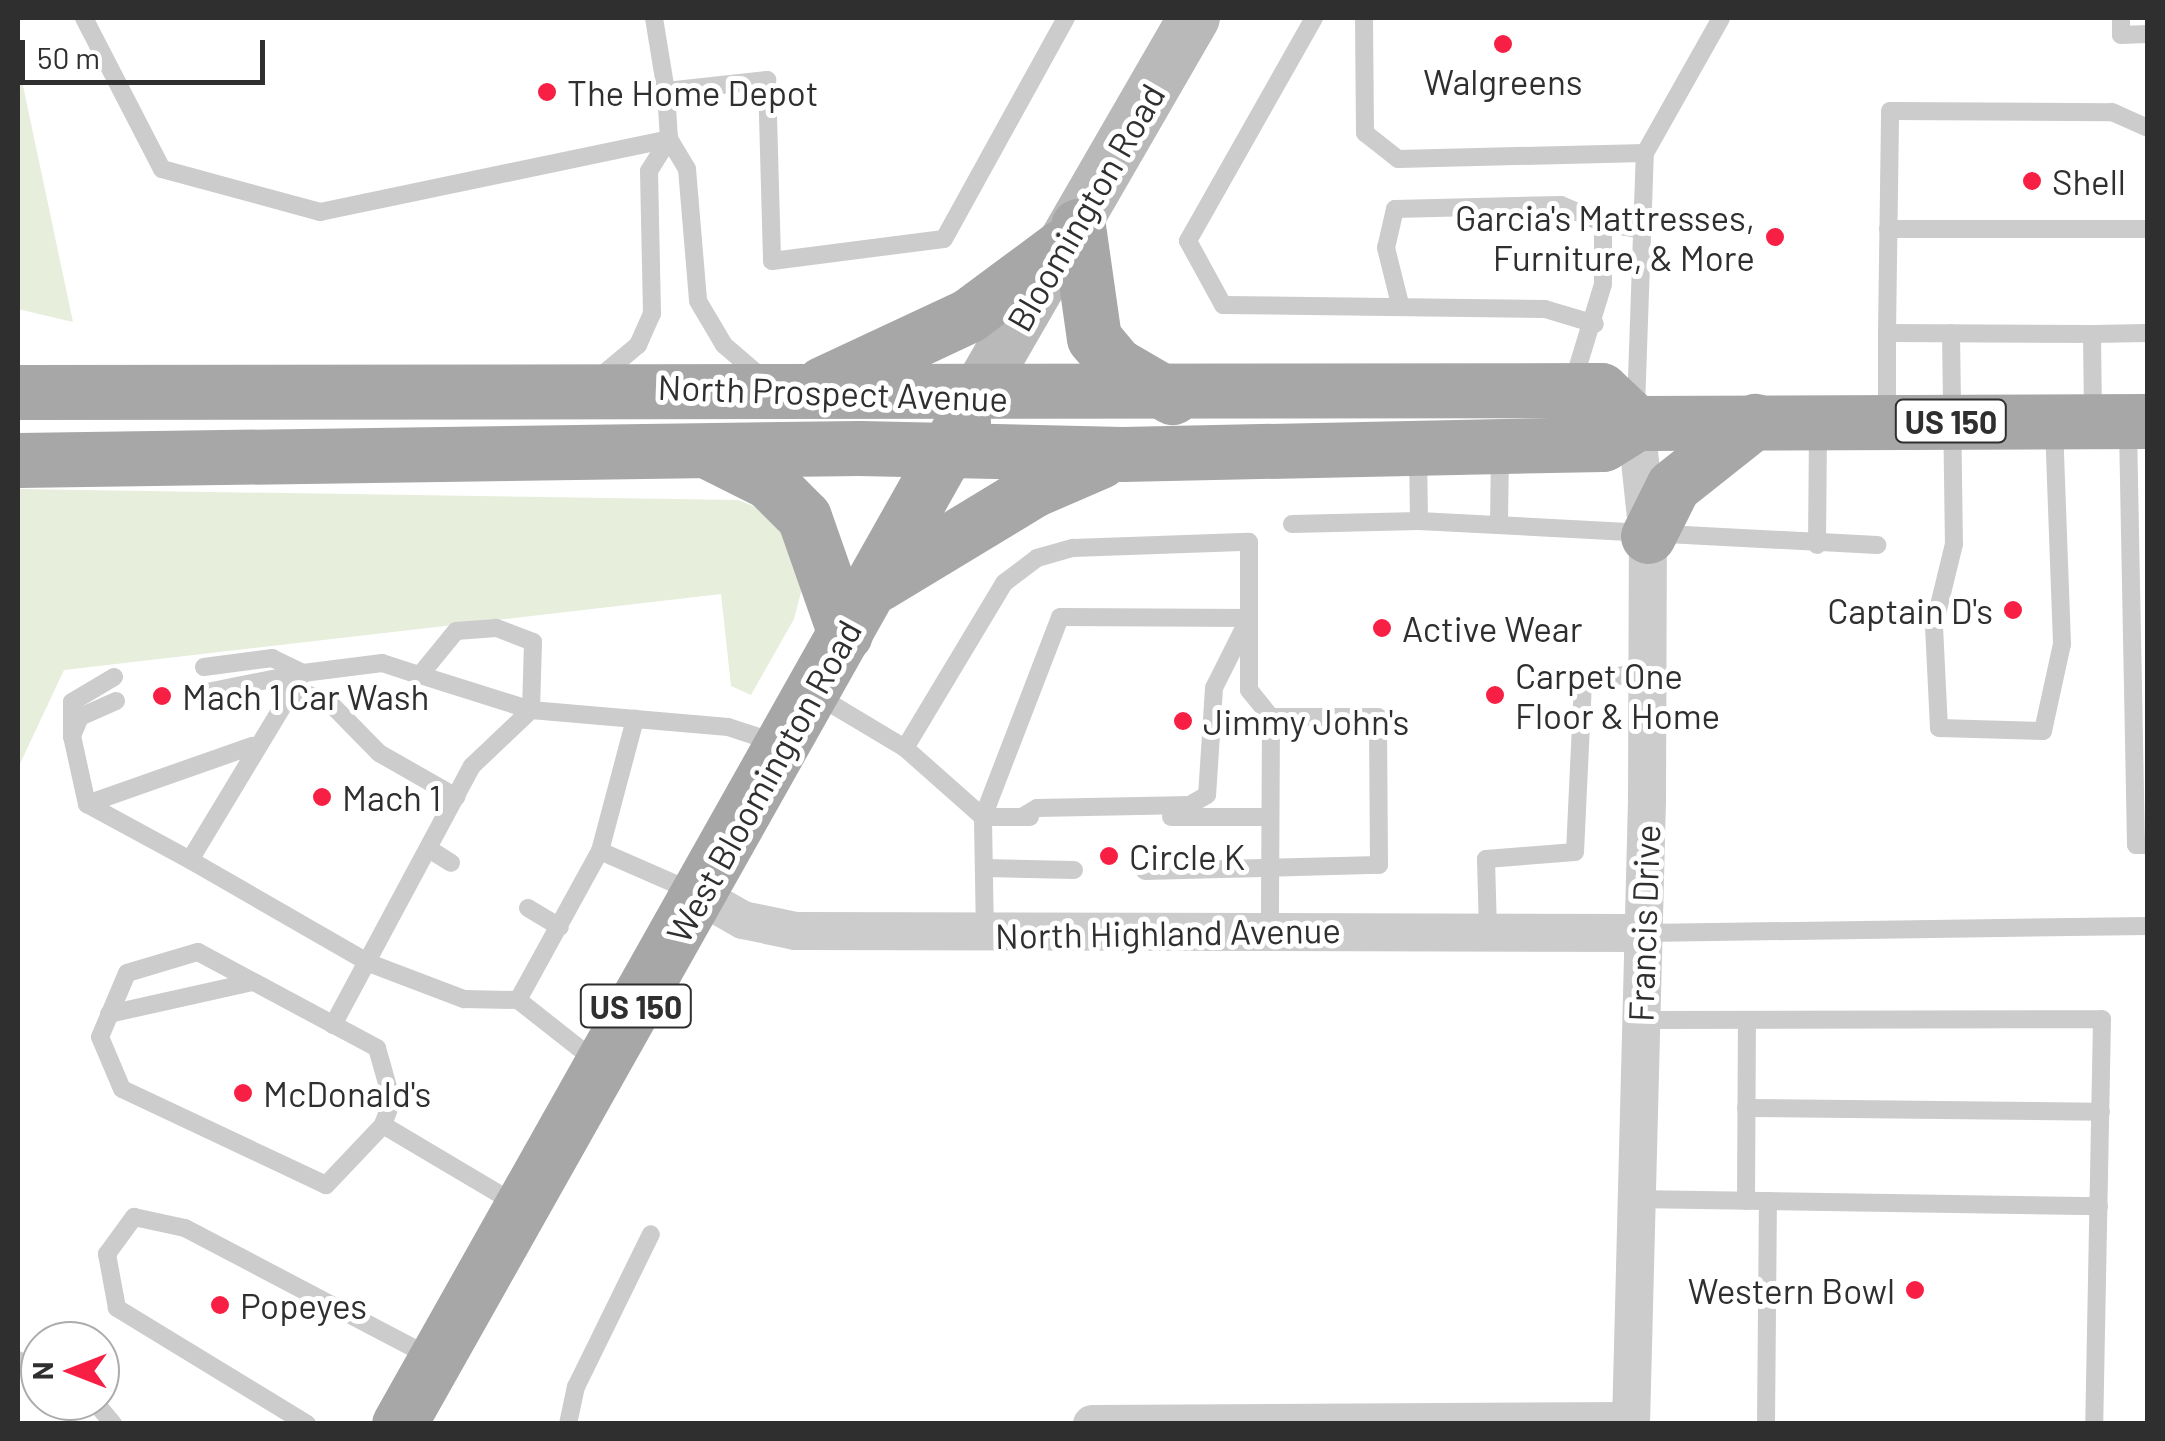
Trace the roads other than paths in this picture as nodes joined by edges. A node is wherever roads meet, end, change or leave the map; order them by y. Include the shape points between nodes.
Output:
1 (84, 18) edge
2 (654, 18) edge
3 (1066, 18) edge
4 (1194, 18) edge
5 (1314, 18) edge
6 (1364, 18) edge
7 (1721, 18) edge
8 (2121, 18) edge
9 (2148, 34) edge
10 (666, 91) junction
11 (2148, 128) edge
12 (669, 138) junction
13 (1645, 153) junction
14 (1603, 223) junction
15 (1636, 229) junction
16 (1888, 229) junction
17 (2148, 229) edge
18 (1069, 236) junction
19 (1400, 304) junction
20 (1595, 324) junction
21 (1888, 333) junction
22 (1951, 333) junction
23 (2148, 333) edge
24 (2092, 334) junction
25 (794, 386) junction
26 (584, 387) junction
27 (1566, 391) junction
28 (18, 392) edge
29 (975, 397) junction
30 (1172, 397) junction
31 (1755, 422) junction
32 (1818, 422) junction
33 (1888, 422) junction
34 (1952, 422) junction
35 (2106, 422) edge
36 (1636, 423) junction
37 (1500, 444) junction
38 (1418, 446) junction
39 (702, 449) junction
40 (949, 449) junction
41 (1122, 454) junction
42 (18, 460) edge
43 (1419, 521) junction
44 (1499, 523) junction
45 (1292, 524) dead end
46 (1648, 536) junction
47 (1876, 544) dead end
48 (1817, 545) junction
49 (858, 612) junction
50 (1249, 618) junction
51 (204, 666) dead end
52 (1648, 670) junction
53 (302, 673) junction
54 (420, 676) junction
55 (114, 678) dead end
56 (290, 690) junction
57 (207, 692) dead end
58 (812, 693) junction
59 (116, 701) dead end
60 (530, 710) junction
61 (1271, 717) junction
62 (634, 719) junction
63 (72, 736) junction
64 (782, 744) junction
65 (252, 746) junction
66 (905, 748) junction
67 (456, 796) junction
68 (87, 804) junction
69 (984, 817) junction
70 (1022, 817) junction
71 (1270, 817) junction
72 (2148, 845) edge
73 (429, 849) junction
74 (600, 851) junction
75 (190, 860) junction
76 (451, 863) dead end
77 (1270, 866) junction
78 (984, 868) junction
79 (1074, 870) dead end
80 (1145, 871) dead end
81 (699, 895) junction
82 (528, 908) dead end
83 (2148, 926) edge
84 (560, 927) junction
85 (1270, 930) junction
86 (1488, 930) junction
87 (1644, 933) junction
88 (985, 935) junction
89 (369, 963) junction
90 (252, 982) junction
91 (518, 1000) junction
92 (109, 1014) junction
93 (1640, 1020) junction
94 (1747, 1020) junction
95 (333, 1024) junction
96 (602, 1066) junction
97 (1746, 1108) junction
98 (2101, 1112) junction
99 (383, 1125) junction
100 (1636, 1199) junction
101 (1746, 1201) junction
102 (1768, 1201) junction
103 (2098, 1206) junction
104 (521, 1207) junction
105 (651, 1234) dead end
106 (435, 1360) junction
107 (1631, 1422) edge
108 (308, 1424) edge
109 (399, 1424) edge
110 (568, 1424) edge
111 (1092, 1424) edge
112 (1766, 1424) edge
113 (2094, 1424) edge

1 - 12 lane via 162,170 320,212
2 - 10 lane
3 - 10 lane via 944,239 772,260 767,80
4 - 18 main road, Bloomington Road
5 - 19 lane via 1188,241 1224,305
6 - 13 lane via 1365,133 1398,159
7 - 13 lane
8 - 9 lane via 2122,34
10 - 12 lane
11 - 16 lane via 2112,112 1890,112
12 - 25 lane via 687,169 698,302 724,344
12 - 26 lane via 649,171 652,314 638,344
13 - 15 lane
14 - 15 lane
14 - 19 lane via 1562,204 1395,209 1386,248
14 - 20 lane
15 - 36 lane
16 - 17 lane
16 - 21 lane
18 - 25 main road via 984,306
18 - 29 main road, Bloomington Road
18 - 30 main road via 1094,338 1117,366
19 - 20 lane via 1545,309
20 - 27 lane
21 - 22 lane
21 - 33 lane
22 - 24 lane
22 - 34 lane
23 - 24 lane
24 - 35 lane
25 - 26 main road, North Prospect Avenue
25 - 29 main road, North Prospect Avenue
26 - 28 main road, North Prospect Avenue
27 - 30 main road, North Prospect Avenue
27 - 36 main road, North Prospect Avenue via 1601,390
29 - 30 main road, North Prospect Avenue
29 - 40 main road, West Bloomington Road / US 150
31 - 32 main road, North Prospect Avenue / US 150
31 - 36 main road, North Prospect Avenue / US 150
31 - 46 main road via 1673,486
32 - 33 main road, North Prospect Avenue / US 150
32 - 48 lane
33 - 34 main road, North Prospect Avenue / US 150
34 - 35 main road, North Prospect Avenue / US 150
34 - 35 lane via 1954,544 1934,626 1939,728 2042,730
35 - 72 lane via 2136,846
36 - 37 main road, North Prospect Avenue / US 150 via 1603,444
36 - 46 street, Francis Drive
37 - 38 main road, North Prospect Avenue / US 150
37 - 44 lane
38 - 41 main road, North Prospect Avenue / US 150
38 - 43 lane
39 - 40 main road, North Prospect Avenue
39 - 42 main road, North Prospect Avenue
39 - 49 main road via 769,482 804,518
40 - 41 main road, North Prospect Avenue
40 - 49 main road, West Bloomington Road / US 150
41 - 49 main road via 1058,476
43 - 44 lane
43 - 45 lane
44 - 46 lane
46 - 48 lane
46 - 52 street, Francis Drive
47 - 48 lane
49 - 58 main road, West Bloomington Road / US 150
50 - 61 lane via 1249,690
50 - 66 lane via 1249,542 1073,548 1037,558 1004,584
50 - 69 lane via 1060,617
50 - 70 lane via 1214,688 1207,795 1190,805 1037,808
51 - 53 lane via 272,658
52 - 86 lane via 1583,683 1575,852 1486,859
52 - 87 street, Francis Drive
53 - 54 lane via 382,663
53 - 56 lane
53 - 57 lane
54 - 60 lane
54 - 60 lane via 456,631 496,628 533,642
55 - 63 lane via 72,702
56 - 65 lane
56 - 67 lane via 326,699 379,753
58 - 64 main road, West Bloomington Road / US 150
58 - 66 lane
59 - 63 lane via 80,717
60 - 62 lane
60 - 67 lane via 472,766
61 - 71 lane
61 - 77 lane via 1378,717 1378,864
62 - 64 lane via 728,727
62 - 74 lane
63 - 68 lane
64 - 81 main road, West Bloomington Road / US 150
65 - 68 lane
65 - 75 lane
66 - 69 lane
67 - 73 lane
68 - 75 lane
69 - 70 lane
69 - 78 lane
70 - 71 lane
71 - 77 lane
73 - 76 lane
73 - 89 lane
74 - 81 lane
74 - 84 lane
75 - 89 lane
77 - 80 lane
77 - 85 lane
78 - 79 lane
78 - 88 lane
81 - 88 street, North Highland Avenue via 744,920 794,932
81 - 96 main road, West Bloomington Road / US 150
82 - 84 lane
83 - 87 lane
84 - 91 lane
85 - 86 street, North Highland Avenue
85 - 88 street, North Highland Avenue
86 - 87 street, North Highland Avenue
87 - 93 street, Francis Drive
89 - 91 lane via 464,999
89 - 95 lane
90 - 92 lane
90 - 92 lane via 198,952 127,973
90 - 95 lane
91 - 96 lane
92 - 99 lane via 100,1037 122,1088 308,1182 326,1184
93 - 94 lane
93 - 100 street, Francis Drive
94 - 97 lane
94 - 98 lane via 2102,1019
95 - 99 lane via 376,1048 392,1101
96 - 104 main road, West Bloomington Road / US 150
97 - 98 lane
97 - 101 lane
98 - 103 lane
99 - 104 lane
100 - 101 lane
100 - 107 street, Francis Drive
101 - 102 lane
102 - 103 lane
102 - 112 lane
103 - 113 lane
104 - 106 main road, West Bloomington Road / US 150
105 - 110 lane via 576,1387
106 - 108 lane via 185,1228 134,1217 106,1254 117,1308
106 - 109 main road, West Bloomington Road / US 150
107 - 111 street

